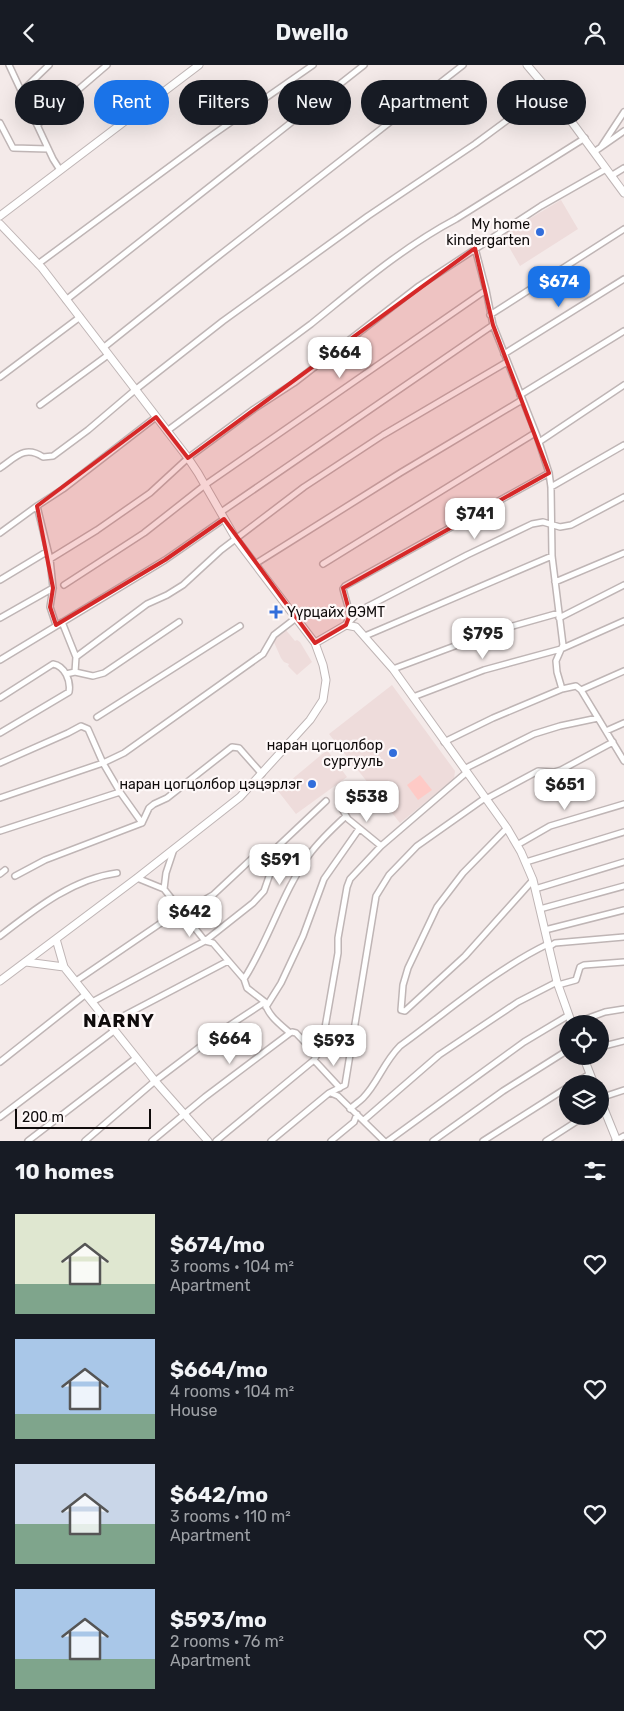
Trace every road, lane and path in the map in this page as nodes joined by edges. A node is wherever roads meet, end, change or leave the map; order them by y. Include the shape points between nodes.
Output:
1 (9, 65) edge
2 (49, 65) edge
3 (107, 65) edge
4 (199, 65) edge
5 (313, 65) edge
6 (364, 65) edge
7 (463, 65) edge
8 (527, 65) edge
9 (16, 80) edge
10 (33, 80) edge
11 (540, 80) edge
12 (84, 85) edge
13 (624, 112) edge
14 (0, 123) edge
15 (37, 125) edge
16 (501, 125) edge
17 (575, 125) edge
18 (624, 131) edge
19 (585, 138) junction
20 (601, 147) junction
21 (48, 149) junction
22 (594, 151) junction
23 (624, 168) edge
24 (606, 169) junction
25 (60, 170) junction
26 (612, 176) junction
27 (624, 193) edge
28 (0, 216) edge
29 (0, 224) edge
30 (624, 229) edge
31 (476, 248) junction
32 (38, 264) junction
33 (624, 279) edge
34 (486, 290) junction
35 (66, 300) junction
36 (490, 315) junction
37 (80, 317) junction
38 (493, 325) junction
39 (624, 331) edge
40 (106, 351) junction
41 (504, 354) junction
42 (507, 362) junction
43 (0, 377) edge
44 (624, 385) edge
45 (135, 390) junction
46 (521, 398) junction
47 (40, 405) dead end
48 (156, 417) junction
49 (167, 431) junction
50 (535, 433) junction
51 (539, 442) junction
52 (624, 445) edge
53 (188, 458) junction
54 (0, 468) edge
55 (549, 473) junction
56 (205, 485) junction
57 (551, 487) junction
58 (624, 497) edge
59 (37, 506) junction
60 (222, 515) junction
61 (552, 523) junction
62 (0, 533) edge
63 (236, 539) junction
64 (48, 551) junction
65 (624, 553) edge
66 (552, 556) junction
67 (50, 559) junction
68 (323, 564) dead end
69 (255, 565) junction
70 (0, 580) edge
71 (555, 582) junction
72 (64, 585) dead end
73 (624, 585) edge
74 (53, 588) junction
75 (559, 615) junction
76 (0, 618) edge
77 (296, 618) junction
78 (624, 621) edge
79 (62, 622) junction
80 (179, 622) dead end
81 (56, 625) junction
82 (346, 625) junction
83 (240, 626) dead end
84 (365, 636) junction
85 (314, 643) junction
86 (561, 649) junction
87 (76, 657) junction
88 (0, 660) edge
89 (392, 669) junction
90 (624, 671) edge
91 (75, 672) junction
92 (66, 674) junction
93 (562, 689) junction
94 (581, 690) junction
95 (413, 697) junction
96 (0, 698) edge
97 (97, 717) dead end
98 (598, 717) junction
99 (624, 723) edge
100 (606, 731) junction
101 (0, 733) edge
102 (444, 742) junction
103 (613, 742) junction
104 (623, 757) edge
105 (0, 763) edge
106 (103, 763) junction
107 (466, 771) junction
108 (262, 775) junction
109 (120, 792) junction
110 (0, 798) edge
111 (486, 798) junction
112 (326, 801) dead end
113 (624, 804) edge
114 (342, 809) dead end
115 (346, 816) junction
116 (142, 823) junction
117 (507, 828) junction
118 (359, 829) junction
119 (0, 831) edge
120 (624, 832) edge
121 (517, 845) junction
122 (381, 846) junction
123 (174, 849) junction
124 (272, 852) junction
125 (526, 862) junction
126 (624, 862) edge
127 (6, 870) dead end
128 (117, 873) dead end
129 (0, 874) edge
130 (15, 876) dead end
131 (137, 878) junction
132 (533, 880) junction
133 (624, 887) edge
134 (164, 889) junction
135 (535, 889) junction
136 (540, 909) junction
137 (624, 910) edge
138 (181, 912) junction
139 (545, 930) junction
140 (0, 936) edge
141 (624, 937) edge
142 (56, 939) junction
143 (205, 941) junction
144 (548, 945) junction
145 (228, 961) junction
146 (26, 962) junction
147 (624, 962) edge
148 (64, 967) junction
149 (1, 977) edge
150 (244, 979) junction
151 (76, 981) junction
152 (558, 983) junction
153 (86, 994) junction
154 (92, 1002) junction
155 (266, 1005) junction
156 (624, 1009) edge
157 (569, 1015) edge
158 (597, 1015) edge
159 (559, 1021) edge
160 (110, 1023) junction
161 (115, 1030) junction
162 (290, 1033) junction
163 (624, 1041) edge
164 (609, 1045) edge
165 (318, 1054) junction
166 (559, 1056) edge
167 (136, 1058) junction
168 (314, 1060) junction
169 (0, 1062) edge
170 (586, 1065) edge
171 (590, 1074) edge
172 (155, 1081) junction
173 (340, 1088) junction
174 (624, 1090) edge
175 (330, 1093) junction
176 (559, 1093) edge
177 (609, 1098) edge
178 (350, 1109) junction
179 (184, 1114) junction
180 (357, 1114) junction
181 (0, 1117) edge
182 (364, 1120) junction
183 (609, 1123) edge
184 (571, 1125) edge
185 (624, 1136) edge
186 (28, 1141) edge
187 (85, 1141) edge
188 (152, 1141) edge
189 (208, 1141) edge
190 (216, 1141) edge
191 (271, 1141) edge
192 (331, 1141) edge
193 (384, 1141) edge
194 (388, 1141) edge
195 (433, 1141) edge
196 (483, 1141) edge
197 (546, 1141) edge
198 (616, 1141) edge

1 - 9 street
2 - 10 street
3 - 12 street
4 - 25 street
5 - 32 street
6 - 35 street
7 - 40 street via 207,265
8 - 11 street
13 - 20 street
14 - 21 street via 13,148
15 - 21 street
16 - 45 street via 231,315
17 - 19 street
18 - 20 street
19 - 22 street
19 - 49 street via 437,229
20 - 22 street
21 - 25 street
22 - 24 street
23 - 26 street
24 - 26 street
24 - 31 street via 541,205
25 - 28 street
26 - 27 street
29 - 32 street
30 - 36 street
31 - 34 street
31 - 53 street via 419,286 294,383
32 - 35 street
33 - 41 street
34 - 36 street
34 - 56 street
35 - 37 street
36 - 38 street
37 - 40 street
37 - 43 street
38 - 41 street
38 - 60 street
39 - 46 street
40 - 45 street
40 - 47 street
41 - 42 street
42 - 46 street
42 - 63 street via 375,440 304,487
44 - 51 street
45 - 48 street
45 - 54 street via 53,456 44,457 25,451
46 - 50 street
46 - 69 street
48 - 49 street
48 - 59 street
49 - 53 street
50 - 51 street
50 - 68 street
51 - 55 street
52 - 57 street
53 - 56 street
53 - 67 street via 150,493
55 - 57 street
55 - 82 street via 346,586 343,589 350,614
56 - 60 street
56 - 72 street via 144,533
57 - 61 street
58 - 61 street via 571,525 560,527
59 - 62 street
59 - 64 street
60 - 63 street
60 - 79 street via 165,560
61 - 66 street
61 - 82 street via 532,525 466,555 361,610
63 - 69 street
63 - 87 street via 183,585 147,604
64 - 67 street
64 - 70 street
65 - 71 street
66 - 71 street
66 - 84 street
67 - 74 street
69 - 77 street
71 - 75 street
73 - 75 street
74 - 76 street
74 - 81 street via 50,607
75 - 86 street
75 - 89 street via 495,631
77 - 85 street
77 - 106 street via 274,635 263,654 124,753
78 - 86 street
79 - 81 street
79 - 87 street
80 - 91 street via 104,673 93,676
81 - 88 street
82 - 84 street via 356,627
82 - 85 street
83 - 97 street
84 - 89 street
85 - 108 street via 326,679 323,700 310,720
86 - 93 street via 556,661
86 - 95 street via 484,670
87 - 91 street
89 - 95 street
90 - 94 street
91 - 92 street
92 - 96 street via 53,664
92 - 101 street via 70,687 68,692
93 - 94 street via 576,686
93 - 102 street
94 - 98 street
95 - 102 street
98 - 100 street
98 - 107 street via 560,725 534,735
99 - 100 street
100 - 103 street
102 - 107 street
103 - 104 street
103 - 111 street via 561,770 538,771
105 - 106 street via 81,726 88,729
106 - 109 street
106 - 110 street
107 - 111 street
107 - 122 street
108 - 116 street via 239,748 232,747 167,798 149,808
108 - 123 street via 240,797
109 - 116 street
109 - 119 street
111 - 117 street
111 - 173 street via 417,847 389,875 376,896 347,1078
112 - 124 street
113 - 121 street via 550,826
114 - 115 street
115 - 118 street
115 - 150 street via 305,862
116 - 130 street via 45,860
117 - 121 street
117 - 132 street via 462,873 437,907 408,968 401,1009 405,1011 465,956
118 - 122 street
118 - 155 street via 324,879 281,983
120 - 125 street
121 - 125 street
122 - 165 street via 347,887 334,979
123 - 131 street
123 - 134 street
124 - 138 street via 260,851 213,895
124 - 143 street via 274,862 264,891
125 - 132 street
126 - 135 street
127 - 129 street
128 - 140 street via 51,898
131 - 134 street
131 - 142 street
132 - 135 street
133 - 136 street
134 - 138 street
135 - 136 street
136 - 139 street
137 - 139 street
138 - 143 street
138 - 151 street
139 - 144 street
141 - 144 street
142 - 146 street
142 - 148 street
143 - 145 street via 213,943
143 - 154 street
144 - 152 street
144 - 178 street via 532,951 400,1046 390,1056 372,1087
145 - 150 street
145 - 160 street
146 - 148 street
146 - 149 street
147 - 152 street via 584,965 580,967 576,980
148 - 151 street
150 - 155 street via 247,988
151 - 153 street
152 - 157 street
152 - 182 street via 518,1002 439,1055
153 - 154 street
153 - 169 street
154 - 160 street
155 - 162 street
155 - 172 street via 221,1031
156 - 158 street
159 - 194 street via 524,1042
160 - 161 street
161 - 167 street
161 - 181 street
162 - 165 street via 296,1033
162 - 179 street
163 - 164 street
165 - 168 street
166 - 195 street
167 - 172 street
167 - 186 street
168 - 173 street
168 - 190 street
170 - 171 street
172 - 179 street
172 - 187 street
173 - 175 street
174 - 177 street
175 - 178 street via 338,1096
175 - 191 street
176 - 196 street
178 - 180 street
179 - 188 street
179 - 189 street
180 - 182 street
180 - 192 street via 354,1122
182 - 193 street
183 - 198 street
184 - 197 street
185 - 198 street

